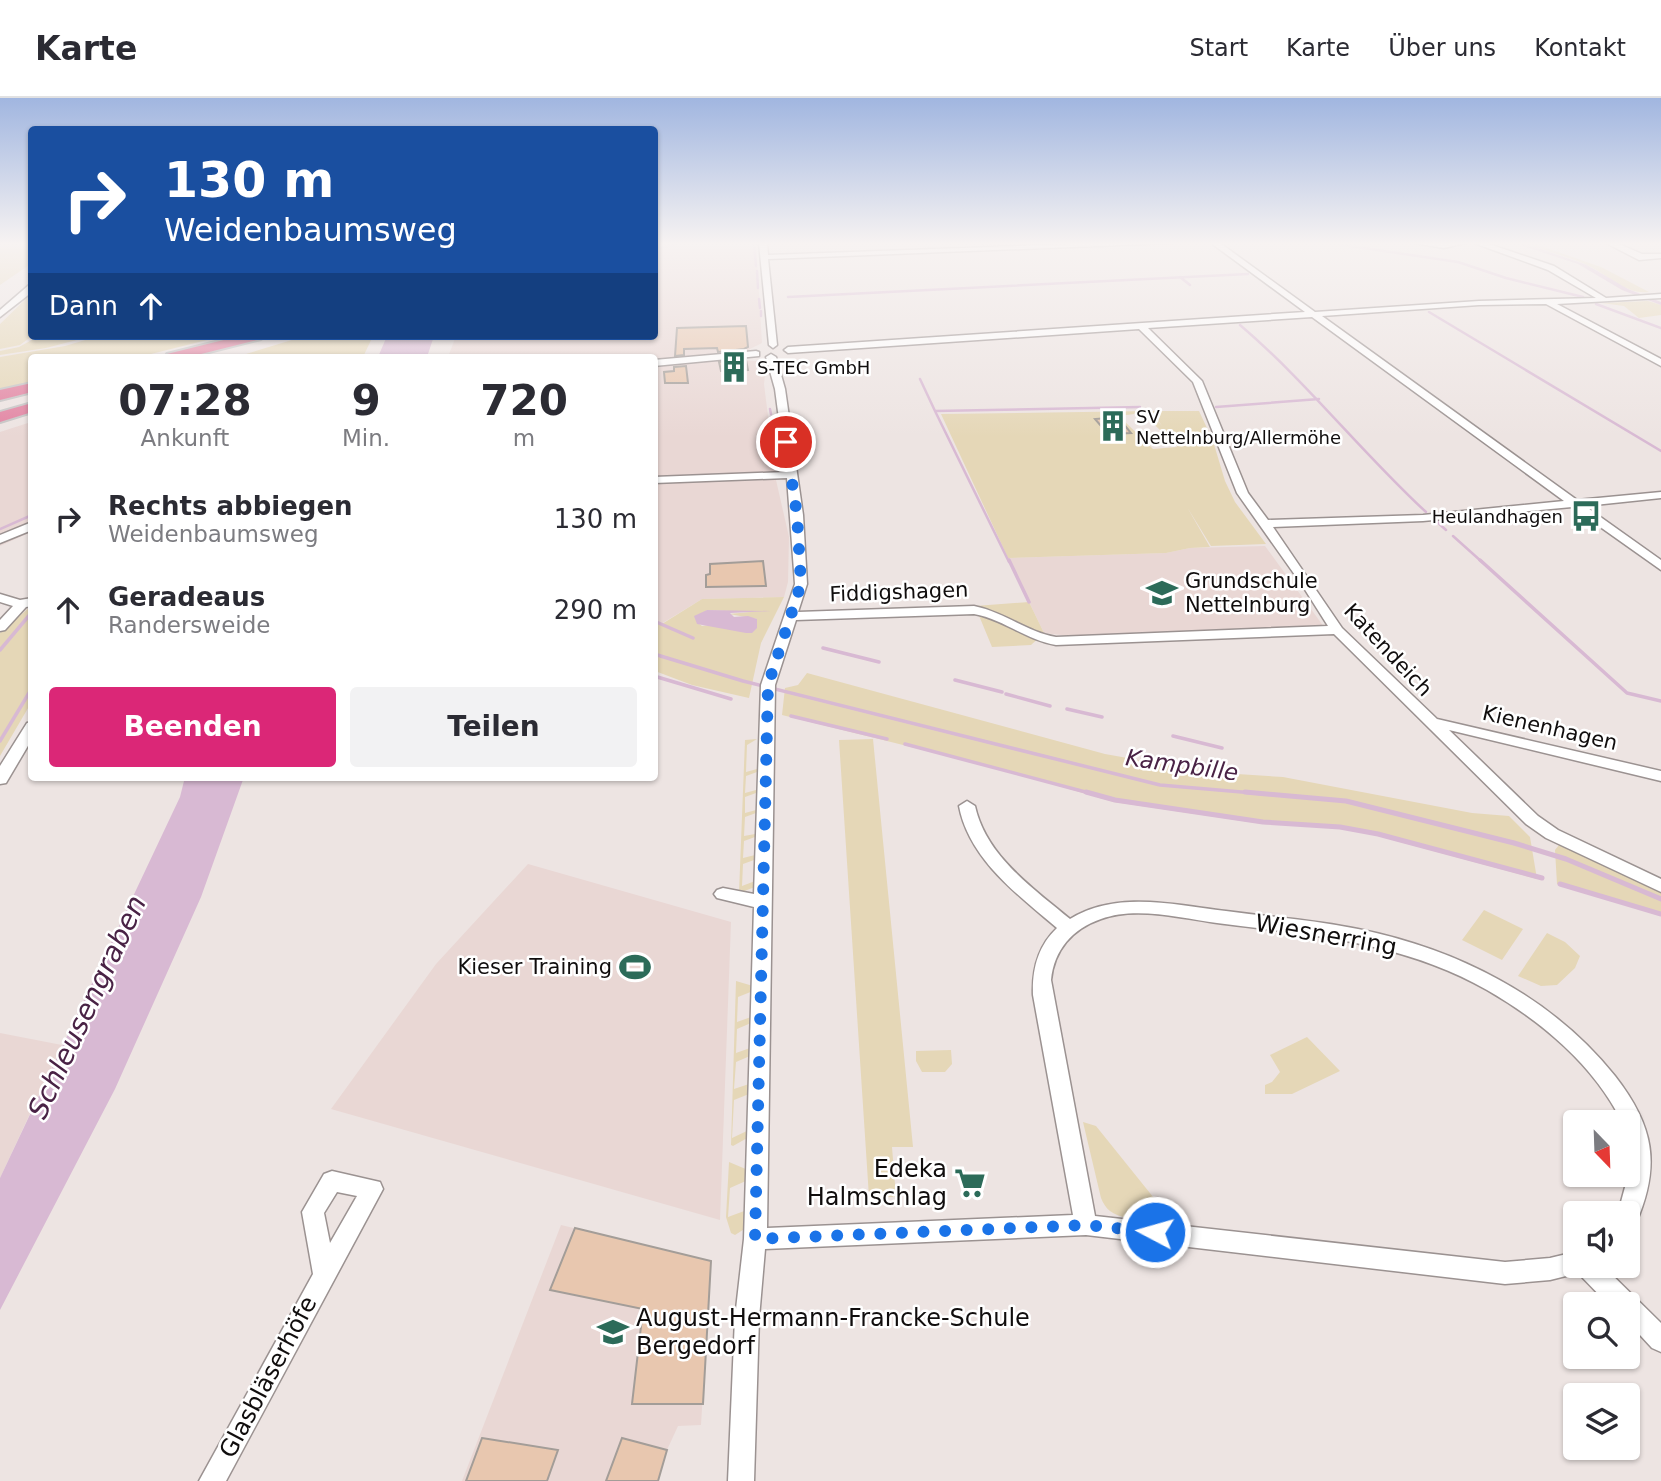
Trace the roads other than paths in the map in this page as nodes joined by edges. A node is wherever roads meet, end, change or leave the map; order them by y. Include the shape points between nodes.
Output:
1 (769, 308) edge
2 (1301, 308) edge
3 (1409, 308) edge
4 (1557, 308) edge
5 (1310, 314) junction
6 (1141, 326) junction
7 (229, 340) edge
8 (231, 340) edge
9 (233, 340) edge
10 (772, 351) junction
11 (166, 354) edge
12 (182, 354) edge
13 (194, 354) edge
14 (658, 363) edge
15 (1661, 363) edge
16 (28, 390) edge
17 (0, 397) edge
18 (28, 408) edge
19 (0, 417) edge
20 (791, 475) junction
21 (658, 481) edge
22 (1661, 495) edge
23 (1573, 503) junction
24 (1264, 524) junction
25 (28, 527) edge
26 (0, 539) edge
27 (1661, 566) edge
28 (0, 598) edge
29 (26, 603) edge
30 (792, 616) junction
31 (0, 626) edge
32 (1337, 630) junction
33 (1429, 722) junction
34 (28, 733) edge
35 (1661, 776) edge
36 (0, 779) edge
37 (967, 806) dead end
38 (1661, 886) edge
39 (723, 894) dead end
40 (762, 902) junction
41 (1068, 927) junction
42 (1634, 1201) edge
43 (1086, 1225) junction
44 (755, 1239) junction
45 (1563, 1265) edge
46 (324, 1273) dead end
47 (1599, 1278) edge
48 (1613, 1292) edge
49 (1640, 1319) edge
50 (1661, 1340) edge
51 (212, 1481) edge
52 (741, 1481) edge

1 - 10 street
2 - 5 street
3 - 5 street
4 - 15 street
5 - 6 street
5 - 23 street
6 - 10 street via 788,350 781,356
6 - 24 street, Katendeich via 1197,381 1238,485
7 - 11 highway
8 - 12 highway
9 - 13 highway
10 - 14 street via 758,347 756,354
10 - 20 street
16 - 17 highway
18 - 19 highway
20 - 21 street
20 - 30 street via 801,584
22 - 23 street
23 - 24 street via 1423,518
23 - 27 street
24 - 32 street, Katendeich
25 - 26 street
28 - 29 street
29 - 31 street
30 - 32 street, Fiddigshagen via 974,610 998,616 1037,638 1056,641
30 - 40 street via 769,674
32 - 33 street, Katendeich
33 - 35 street, Kienenhagen
33 - 38 street, Katendeich via 1511,802 1552,834
34 - 36 street
37 - 41 street via 974,834 1032,897
39 - 40 street
40 - 44 street
41 - 42 street, Wiesnerring via 1098,913 1139,909 1254,921 1361,936 1474,974 1558,1026 1600,1069 1631,1114 1642,1164
41 - 43 street, Wiesnerring via 1041,965 1040,978
43 - 44 street
43 - 45 street via 1505,1273
44 - 52 street
46 - 51 street, Glasbläserhöfe
47 - 48 street
49 - 50 street

